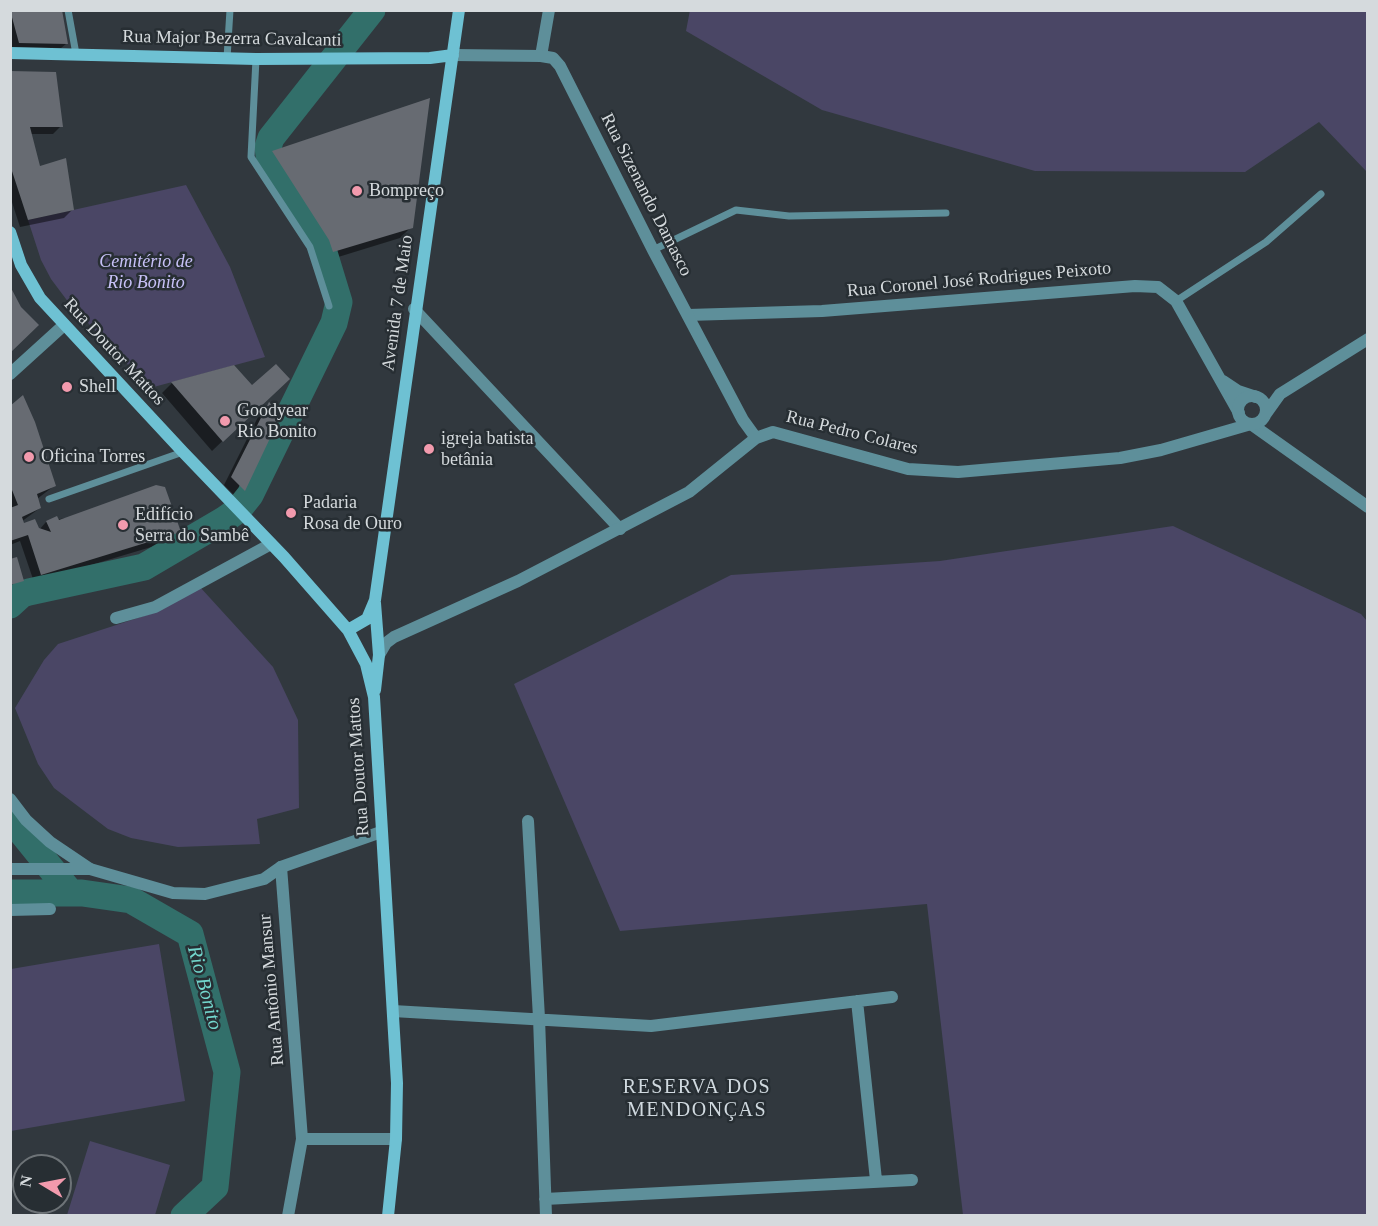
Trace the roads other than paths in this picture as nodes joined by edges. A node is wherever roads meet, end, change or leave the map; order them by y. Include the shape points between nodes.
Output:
1 (68, 10) edge
2 (230, 10) edge
3 (459, 10) edge
4 (549, 10) edge
5 (10, 53) edge
6 (76, 54) junction
7 (453, 55) junction
8 (541, 56) junction
9 (227, 58) junction
10 (256, 59) junction
11 (1321, 194) dead end
12 (946, 213) dead end
13 (10, 232) edge
14 (653, 249) junction
15 (1176, 301) junction
16 (329, 306) dead end
17 (414, 309) junction
18 (688, 315) junction
19 (64, 325) junction
20 (1368, 339) edge
21 (10, 374) edge
22 (1222, 381) junction
23 (1280, 394) junction
24 (1256, 397) junction
25 (1239, 413) junction
26 (1265, 415) junction
27 (1251, 424) junction
28 (1230, 430) junction
29 (756, 438) junction
30 (1272, 439) junction
31 (183, 452) junction
32 (49, 499) dead end
33 (1368, 507) edge
34 (620, 528) junction
35 (271, 544) junction
36 (375, 600) junction
37 (116, 618) dead end
38 (348, 630) junction
39 (379, 655) junction
40 (374, 697) junction
41 (10, 799) edge
42 (528, 821) dead end
43 (381, 832) junction
44 (280, 867) junction
45 (10, 869) edge
46 (90, 869) junction
47 (50, 909) dead end
48 (10, 910) edge
49 (892, 997) dead end
50 (857, 1001) junction
51 (393, 1011) junction
52 (539, 1018) junction
53 (302, 1139) junction
54 (396, 1139) junction
55 (876, 1180) junction
56 (912, 1180) dead end
57 (545, 1199) junction
58 (288, 1215) edge
59 (388, 1215) edge
60 (546, 1215) edge

1 - 6 lane
2 - 9 lane
3 - 7 main road, Avenida 7 de Maio
4 - 8 street
5 - 6 main road, Rua Major Bezerra Cavalcanti
6 - 9 main road, Rua Major Bezerra Cavalcanti
7 - 8 street
7 - 10 main road, Rua Major Bezerra Cavalcanti
7 - 17 main road, Avenida 7 de Maio
8 - 14 street, Rua Sizenando Damasco via 553,58 560,66
9 - 10 main road, Rua Major Bezerra Cavalcanti
10 - 16 lane via 251,157 310,247
11 - 15 lane via 1266,242
12 - 14 lane via 779,216 736,210
13 - 19 main road, Rua Doutor Mattos via 21,265 40,298
14 - 18 street, Rua Sizenando Damasco
15 - 18 street, Rua Coronel José Rodrigues Peixoto via 1158,287 1135,286 822,311
15 - 22 street
17 - 34 street
17 - 36 main road, Avenida 7 de Maio
18 - 29 street, Rua Sizenando Damasco
19 - 21 street
19 - 31 main road, Rua Doutor Mattos
20 - 23 street
22 - 24 street
22 - 25 street
23 - 24 street
23 - 26 street
24 - 25 street via 1243,400
24 - 26 street via 1266,406
25 - 27 street via 1243,421
25 - 28 street
26 - 27 street via 1260,422
26 - 30 street via 1265,427
27 - 28 street, Rua Pedro Colares
27 - 30 street
28 - 29 street, Rua Pedro Colares via 1120,458 958,472 909,469 777,432
29 - 34 street via 688,492
30 - 33 street
31 - 32 lane
31 - 35 main road, Rua Doutor Mattos
34 - 39 street via 518,581 394,637
35 - 37 street via 155,607
35 - 38 main road, Rua Doutor Mattos
36 - 38 main road, Avenida 7 de Maio via 367,620
36 - 39 main road, Avenida 7 de Maio
38 - 40 main road, Rua Doutor Mattos via 366,664
39 - 40 main road, Avenida 7 de Maio
40 - 43 main road, Rua Doutor Mattos
41 - 46 street via 50,842
42 - 52 street
43 - 44 street
43 - 51 main road, Rua Doutor Mattos
44 - 46 street via 264,879 206,894 173,893
44 - 53 street, Rua Antônio Mansur
45 - 46 street
47 - 48 street
49 - 50 street
50 - 52 street via 651,1026
50 - 55 street
51 - 52 street
51 - 54 main road, Rua Doutor Mattos
52 - 57 street
53 - 54 street
53 - 58 street, Rua Antônio Mansur
54 - 59 main road, Rua Doutor Mattos
55 - 56 street
55 - 57 street
57 - 60 street

